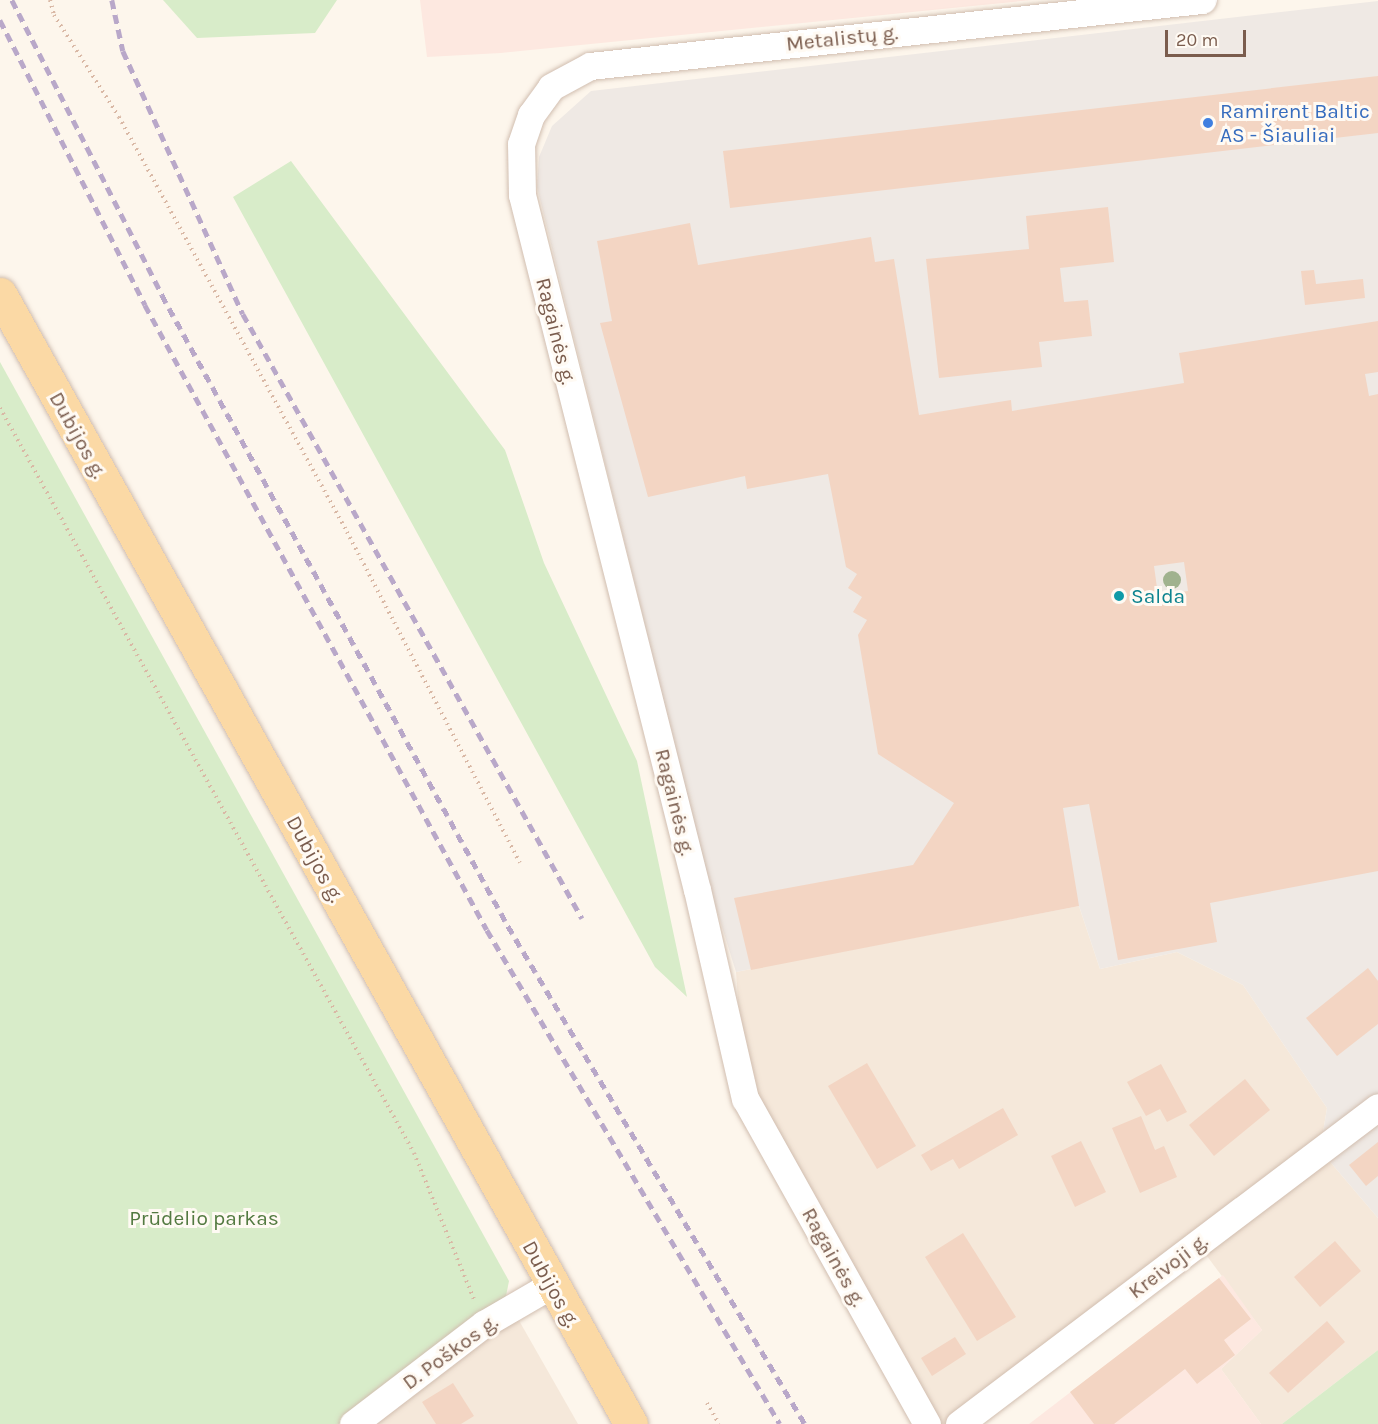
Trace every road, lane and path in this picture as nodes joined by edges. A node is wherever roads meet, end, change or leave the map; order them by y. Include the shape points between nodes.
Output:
1 (50, 0) edge
2 (1202, 0) edge
3 (521, 144) joint
4 (0, 294) edge
5 (0, 408) edge
6 (520, 863) dead end
7 (1378, 1107) edge
8 (551, 1285) junction
9 (484, 1324) junction
10 (707, 1403) dead end
11 (353, 1424) edge
12 (631, 1424) edge
13 (719, 1424) edge
14 (927, 1424) edge
15 (959, 1424) edge

1 - 6 path via 54,15 119,117 347,532
2 - 3 street, Metalistų g. via 590,66 551,87 531,115
3 - 14 street, Ragainės g. via 522,195 697,890 745,1099
4 - 8 main road, Dubijos g.
5 - 9 path via 414,1153
7 - 15 street, Kreivoji g.
8 - 9 street, D. Poškos g.
8 - 12 main road, Dubijos g.
9 - 11 street, D. Poškos g.
10 - 13 path

